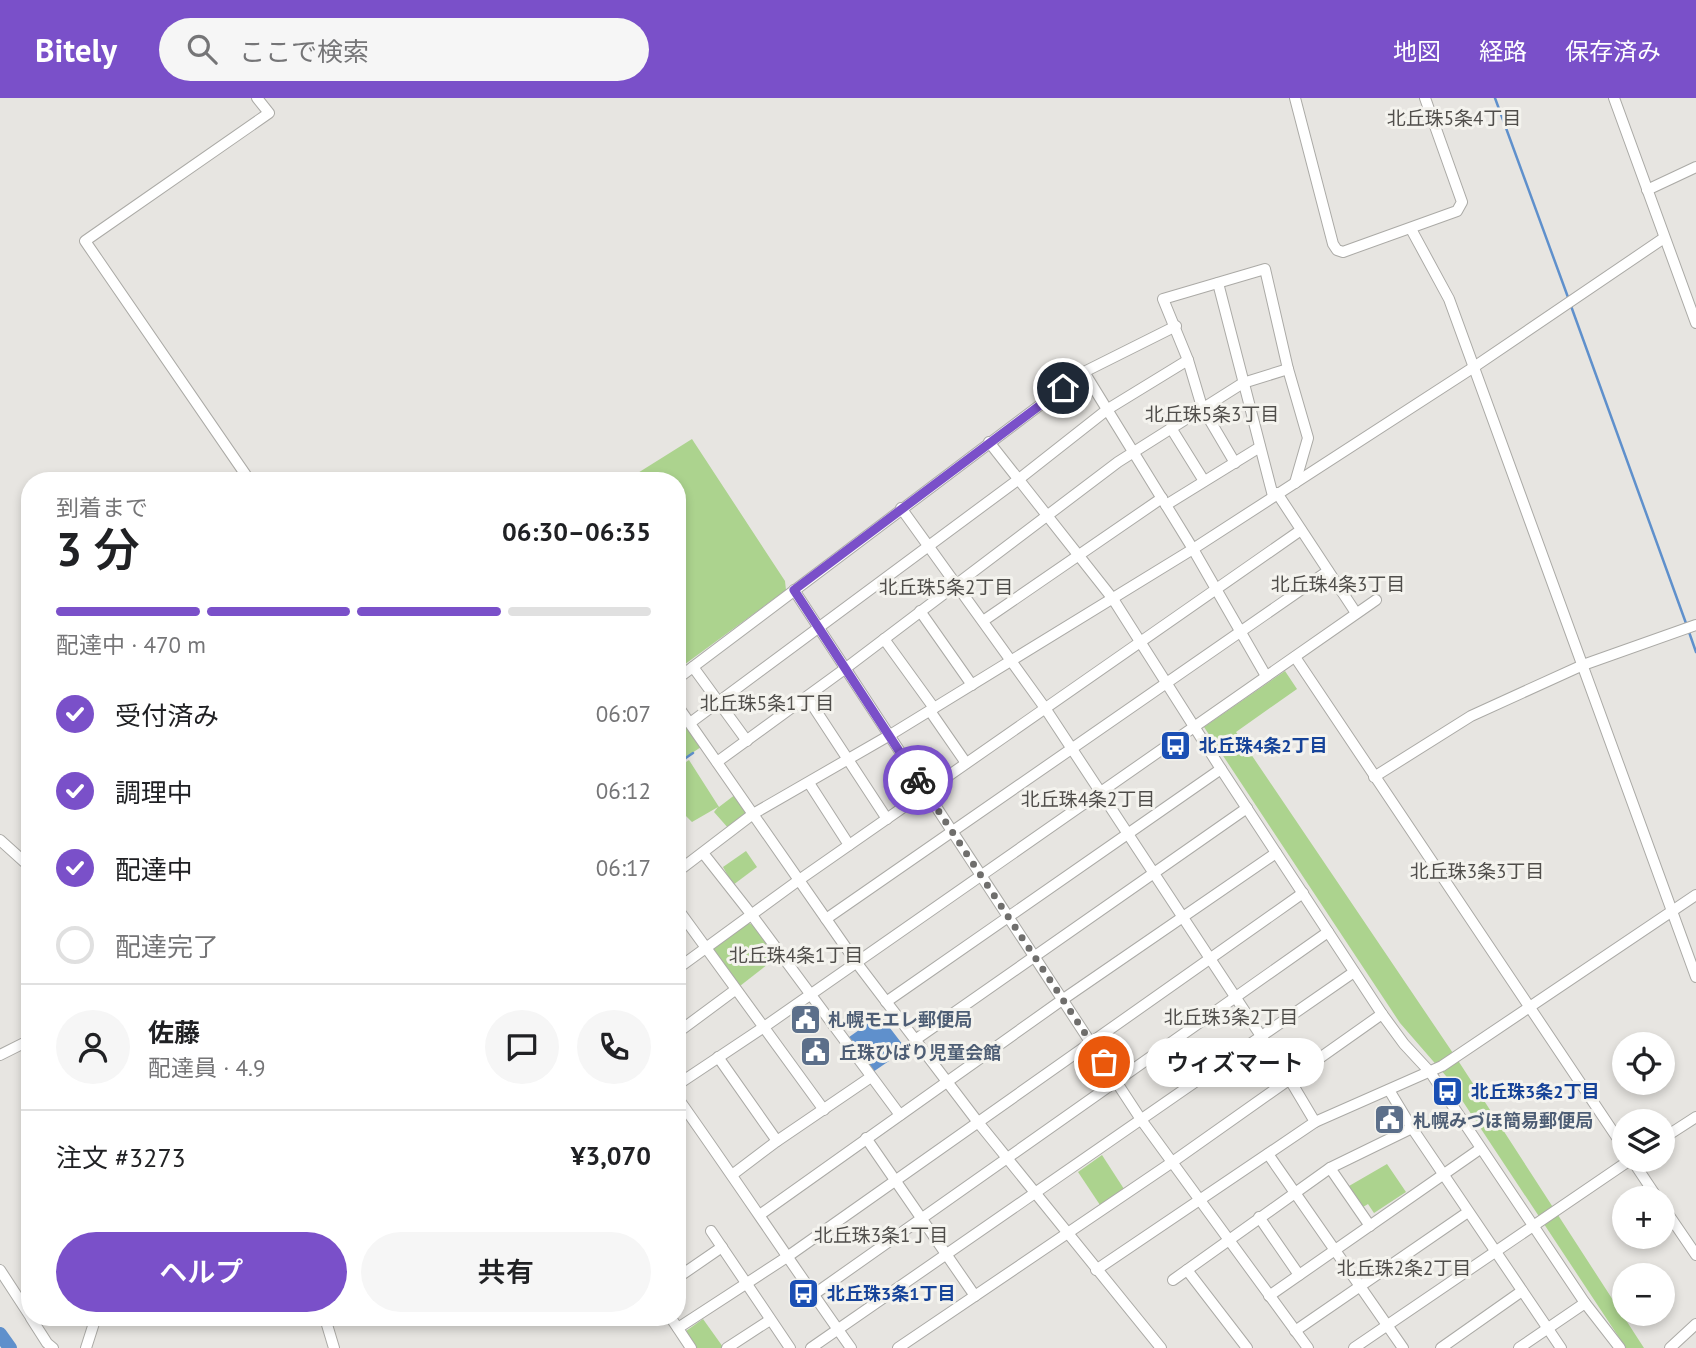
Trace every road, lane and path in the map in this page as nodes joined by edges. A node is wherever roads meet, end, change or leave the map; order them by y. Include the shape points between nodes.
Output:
1 (257, 98) edge
2 (1295, 98) edge
3 (1424, 98) edge
4 (1614, 98) edge
5 (1696, 167) edge
6 (1647, 190) junction
7 (1410, 229) junction
8 (1664, 238) junction
9 (1218, 283) junction
10 (1696, 323) edge
11 (1176, 326) junction
12 (1188, 360) junction
13 (1474, 367) junction
14 (1287, 369) junction
15 (1084, 372) junction
16 (1243, 383) junction
17 (1202, 407) junction
18 (1108, 409) junction
19 (1171, 428) junction
20 (989, 442) junction
21 (1260, 447) junction
22 (1134, 452) junction
23 (1235, 463) junction
24 (244, 472) edge
25 (1019, 479) junction
26 (1204, 481) junction
27 (1295, 482) junction
28 (1275, 494) junction
29 (1164, 501) junction
30 (901, 508) junction
31 (1049, 515) junction
32 (1301, 530) junction
33 (929, 545) junction
34 (1193, 549) junction
35 (1079, 556) junction
36 (1328, 570) junction
37 (957, 585) junction
38 (1216, 588) junction
39 (794, 590) junction
40 (1113, 599) junction
41 (1376, 600) dead end
42 (919, 611) junction
43 (1356, 613) junction
44 (983, 621) junction
45 (1696, 625) edge
46 (818, 628) junction
47 (1240, 631) junction
48 (884, 639) junction
49 (1140, 641) junction
50 (1294, 657) junction
51 (1012, 661) junction
52 (1583, 665) junction
53 (692, 667) junction
54 (846, 668) junction
55 (686, 672) edge
56 (1266, 677) junction
57 (1166, 682) junction
58 (972, 685) junction
59 (807, 697) junction
60 (718, 702) junction
61 (1045, 708) junction
62 (932, 710) junction
63 (686, 717) edge
64 (690, 723) junction
65 (1194, 727) junction
66 (890, 735) junction
67 (747, 741) junction
68 (1071, 749) junction
69 (849, 760) junction
70 (717, 762) junction
71 (966, 763) junction
72 (1221, 769) junction
73 (1374, 777) junction
74 (809, 783) junction
75 (926, 791) junction
76 (1099, 792) junction
77 (1247, 808) junction
78 (754, 814) junction
79 (887, 819) junction
80 (952, 832) junction
81 (1127, 834) junction
82 (0, 840) edge
83 (849, 845) junction
84 (703, 853) junction
85 (1276, 853) junction
86 (21, 859) edge
87 (686, 865) edge
88 (1153, 874) junction
89 (980, 875) junction
90 (799, 880) junction
91 (1303, 893) junction
92 (1696, 895) edge
93 (1672, 911) junction
94 (751, 914) junction
95 (1008, 917) junction
96 (1182, 917) junction
97 (826, 919) junction
98 (686, 921) edge
99 (1328, 932) junction
100 (705, 948) junction
101 (1034, 957) junction
102 (1209, 957) junction
103 (686, 962) edge
104 (856, 962) junction
105 (1354, 972) junction
106 (1696, 977) edge
107 (736, 990) junction
108 (810, 994) junction
109 (1234, 997) junction
110 (1062, 1000) junction
111 (886, 1002) junction
112 (1530, 1006) junction
113 (1382, 1014) junction
114 (686, 1026) edge
115 (764, 1027) junction
116 (1261, 1036) junction
117 (915, 1040) junction
118 (1090, 1042) junction
119 (21, 1044) edge
120 (0, 1055) edge
121 (718, 1058) junction
122 (1430, 1072) junction
123 (871, 1077) junction
124 (686, 1079) edge
125 (1290, 1080) junction
126 (947, 1082) junction
127 (1117, 1082) junction
128 (1389, 1090) junction
129 (686, 1110) edge
130 (824, 1110) junction
131 (900, 1115) junction
132 (1696, 1117) edge
133 (977, 1121) junction
134 (1142, 1121) junction
135 (1315, 1122) junction
136 (1412, 1128) junction
137 (1612, 1130) edge
138 (1675, 1131) edge
139 (866, 1138) junction
140 (777, 1141) junction
141 (1480, 1149) junction
142 (1268, 1154) junction
143 (1006, 1158) junction
144 (1171, 1163) junction
145 (1330, 1168) junction
146 (1613, 1172) edge
147 (732, 1175) junction
148 (1444, 1176) junction
149 (894, 1180) junction
150 (1036, 1194) junction
151 (1294, 1194) junction
152 (1200, 1202) junction
153 (1468, 1212) junction
154 (761, 1214) junction
155 (1259, 1217) junction
156 (921, 1219) junction
157 (1675, 1224) edge
158 (1370, 1226) junction
159 (1532, 1226) junction
160 (711, 1231) dead end
161 (1068, 1233) junction
162 (1227, 1239) junction
163 (722, 1247) junction
164 (1333, 1251) junction
165 (1495, 1252) junction
166 (946, 1255) junction
167 (1696, 1255) edge
168 (787, 1257) junction
169 (1187, 1269) junction
170 (0, 1270) edge
171 (1096, 1270) junction
172 (686, 1272) edge
173 (1299, 1275) junction
174 (1173, 1280) dead end
175 (745, 1284) junction
176 (1359, 1287) junction
177 (1522, 1291) junction
178 (813, 1295) junction
179 (975, 1296) junction
180 (1269, 1296) junction
181 (21, 1303) edge
182 (1584, 1303) junction
183 (770, 1320) junction
184 (686, 1323) edge
185 (1696, 1324) edge
186 (36, 1326) edge
187 (93, 1326) edge
188 (327, 1326) edge
189 (681, 1326) edge
190 (1387, 1326) junction
191 (678, 1328) joint
192 (1548, 1329) junction
193 (838, 1330) junction
194 (1295, 1332) junction
195 (53, 1348) edge
196 (86, 1348) edge
197 (334, 1348) edge
198 (691, 1348) edge
199 (727, 1348) edge
200 (790, 1348) edge
201 (811, 1348) edge
202 (851, 1348) edge
203 (898, 1348) edge
204 (1161, 1348) edge
205 (1247, 1348) edge
206 (1308, 1348) edge
207 (1354, 1348) edge
208 (1403, 1348) edge
209 (1441, 1348) edge
210 (1519, 1348) edge
211 (1561, 1348) edge
212 (1620, 1348) edge
213 (1670, 1348) edge

1 - 24 street via 269,113 85,240
2 - 7 street via 1337,250 1343,252
3 - 7 street via 1462,202 1457,211
4 - 6 street
5 - 6 street
6 - 8 street
7 - 13 street via 1449,299
8 - 10 street
8 - 13 street
9 - 11 street via 1163,299
9 - 14 street via 1265,269
9 - 16 street
11 - 12 street
11 - 15 street
12 - 17 street
12 - 18 street
13 - 27 street
13 - 52 street
14 - 16 street
14 - 27 street via 1308,438
15 - 18 street
15 - 20 street
16 - 17 street
16 - 21 street
17 - 19 street
17 - 23 street
18 - 22 street
18 - 25 street
19 - 22 street
19 - 26 street
20 - 25 street
20 - 30 street
21 - 23 street
21 - 28 street
22 - 29 street
22 - 31 street
23 - 26 street
25 - 31 street
25 - 33 street
26 - 29 street
27 - 28 street
28 - 32 street
28 - 34 street
29 - 34 street
29 - 35 street
30 - 33 street
30 - 39 street
31 - 35 street
31 - 37 street
32 - 36 street
32 - 38 street
33 - 37 street
33 - 46 street
34 - 38 street
34 - 40 street
35 - 40 street
35 - 44 street
36 - 43 street
36 - 47 street
37 - 42 street
37 - 44 street
38 - 47 street
38 - 49 street
39 - 46 street
39 - 53 street
40 - 49 street
40 - 51 street
41 - 43 street
42 - 48 street
42 - 58 street
43 - 50 street
44 - 51 street
45 - 52 street
46 - 54 street
46 - 60 street
47 - 56 street
47 - 57 street
48 - 54 street
48 - 62 street
49 - 57 street
49 - 61 street
50 - 56 street
50 - 73 street
51 - 58 street
51 - 61 street
52 - 73 street via 1471,716
52 - 93 street
53 - 55 street
53 - 60 street
54 - 59 street
54 - 66 street
56 - 65 street
57 - 65 street
57 - 68 street
58 - 62 street
59 - 67 street
59 - 69 street
60 - 64 street
60 - 67 street
61 - 68 street
61 - 71 street
62 - 66 street
62 - 71 street
63 - 64 street
64 - 70 street
65 - 72 street
65 - 76 street
66 - 69 street
66 - 75 street
67 - 70 street
68 - 76 street
68 - 80 street
69 - 74 street
69 - 79 street
70 - 78 street
71 - 75 street
72 - 77 street
72 - 81 street
73 - 112 street
74 - 78 street
74 - 83 street
75 - 79 street
75 - 80 street
76 - 81 street
76 - 89 street
77 - 85 street
77 - 88 street
78 - 84 street
78 - 90 street
79 - 83 street
80 - 89 street
80 - 97 street
81 - 88 street
81 - 95 street
82 - 86 street
83 - 90 street
84 - 87 street
84 - 94 street
85 - 91 street
85 - 96 street
88 - 96 street
88 - 101 street
89 - 95 street
89 - 104 street
90 - 94 street
90 - 97 street
91 - 99 street
91 - 102 street
92 - 93 street
93 - 106 street
93 - 112 street
94 - 100 street
94 - 108 street
95 - 101 street
95 - 111 street
96 - 102 street
96 - 110 street
97 - 104 street
98 - 100 street
99 - 105 street
99 - 109 street
100 - 103 street
100 - 107 street
101 - 110 street
101 - 117 street
102 - 109 street
102 - 118 street
104 - 108 street
104 - 111 street
105 - 113 street
105 - 116 street
107 - 114 street
107 - 115 street
108 - 115 street
108 - 123 street
109 - 116 street
109 - 127 street
110 - 118 street
110 - 126 street
111 - 117 street
112 - 122 street
112 - 137 street
113 - 122 street
113 - 125 street
115 - 121 street
115 - 130 street
116 - 125 street
116 - 134 street
117 - 126 street
118 - 127 street
118 - 133 street
119 - 120 street
121 - 124 street
121 - 140 street
122 - 128 street
122 - 141 street
123 - 130 street
123 - 131 street
125 - 135 street
125 - 144 street
126 - 131 street
126 - 133 street
127 - 134 street
127 - 143 street
128 - 135 street
128 - 136 street
129 - 147 street
130 - 140 street
131 - 139 street
132 - 138 street
133 - 143 street
133 - 149 street
134 - 144 street
134 - 150 street
135 - 142 street
136 - 145 street
136 - 148 street
139 - 149 street
139 - 154 street
140 - 147 street
141 - 148 street
141 - 159 street
142 - 151 street
142 - 152 street
143 - 150 street
143 - 156 street
144 - 152 street
144 - 161 street
145 - 151 street
145 - 158 street
146 - 159 street
147 - 154 street
148 - 153 street
148 - 158 street
149 - 156 street
149 - 168 street
150 - 161 street
150 - 166 street
151 - 155 street
151 - 164 street
152 - 162 street
152 - 171 street
153 - 165 street
153 - 176 street
154 - 168 street
155 - 162 street
155 - 173 street
156 - 166 street
156 - 178 street
157 - 167 street
158 - 164 street
159 - 165 street
159 - 182 street
160 - 163 street
161 - 171 street
161 - 179 street
162 - 169 street
162 - 180 street
163 - 172 street
163 - 175 street
164 - 173 street
164 - 176 street
165 - 177 street
165 - 190 street
166 - 179 street
166 - 193 street
168 - 175 street
168 - 178 street
169 - 174 street
169 - 205 street
170 - 181 street
171 - 204 street
173 - 180 street
175 - 183 street
175 - 184 street
176 - 190 street
176 - 194 street
177 - 192 street
177 - 209 street
178 - 193 street
179 - 203 street
180 - 194 street
182 - 192 street
182 - 212 street
183 - 199 street
183 - 200 street
185 - 213 street
186 - 195 street
187 - 196 street
188 - 197 street
189 - 191 street
190 - 207 street
190 - 208 street
191 - 198 street
192 - 210 street
192 - 211 street
193 - 201 street
193 - 202 street
194 - 206 street

